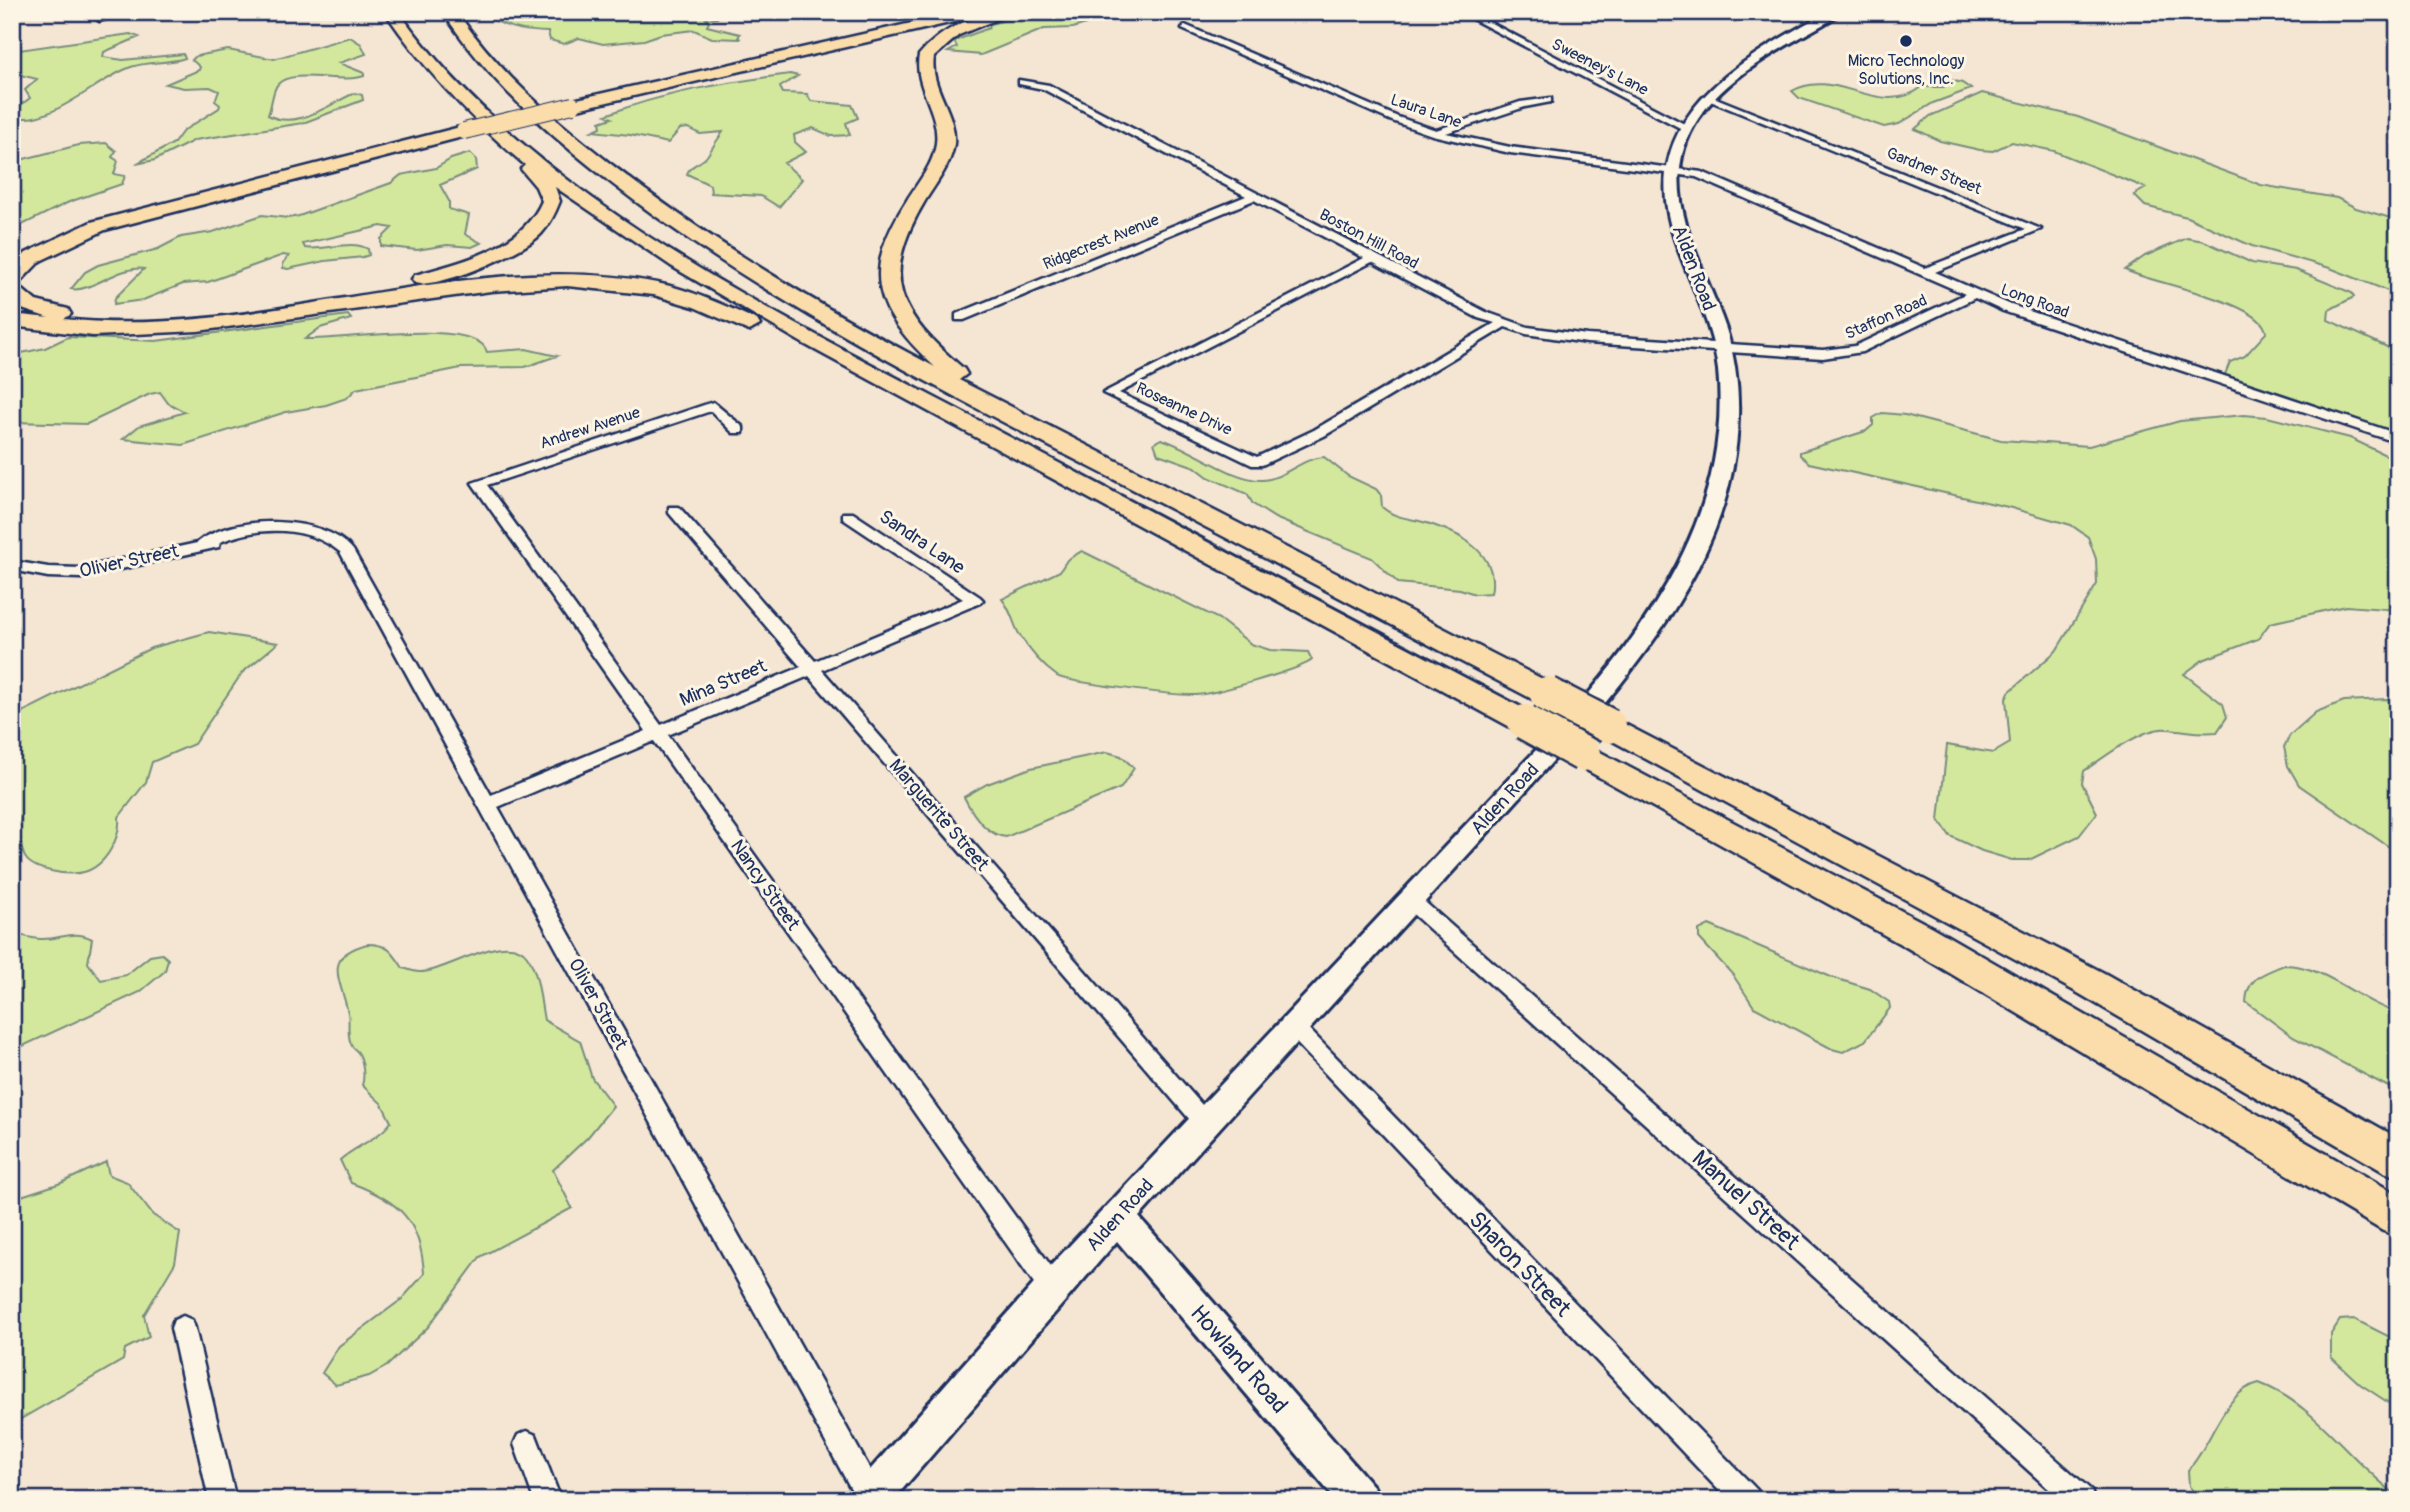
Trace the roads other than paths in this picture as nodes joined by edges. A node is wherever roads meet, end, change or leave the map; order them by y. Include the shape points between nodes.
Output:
1 (93, 12) edge
2 (391, 12) edge
3 (450, 12) edge
4 (939, 12) edge
5 (980, 12) edge
6 (1007, 12) edge
7 (1463, 12) edge
8 (1836, 12) edge
9 (102, 19) dead end
10 (1185, 27) dead end
11 (1022, 82) dead end
12 (1708, 98) junction
13 (1548, 100) dead end
14 (568, 101) junction
15 (459, 126) junction
16 (1687, 128) junction
17 (1435, 133) junction
18 (499, 134) junction
19 (259, 165) dead end
20 (1672, 168) junction
21 (1255, 196) junction
22 (133, 198) dead end
23 (12, 253) edge
24 (1372, 258) junction
25 (1923, 273) junction
26 (12, 280) edge
27 (12, 290) edge
28 (1973, 295) junction
29 (960, 317) dead end
30 (12, 320) edge
31 (1502, 324) junction
32 (1724, 349) junction
33 (911, 394) junction
34 (1026, 423) junction
35 (738, 430) dead end
36 (2398, 439) edge
37 (479, 483) joint
38 (674, 510) dead end
39 (848, 516) dead end
40 (12, 565) edge
41 (975, 600) joint
42 (812, 668) junction
43 (657, 733) junction
44 (488, 804) junction
45 (1411, 901) junction
46 (1294, 1027) junction
47 (1205, 1121) junction
48 (2398, 1159) edge
49 (1118, 1217) junction
50 (2398, 1217) edge
51 (1052, 1288) junction
52 (183, 1328) dead end
53 (527, 1444) dead end
54 (869, 1498) edge
55 (223, 1500) edge
56 (548, 1500) edge
57 (1361, 1500) edge
58 (1747, 1500) edge
59 (2081, 1500) edge

1 - 9 street
2 - 18 highway via 444,82
3 - 34 highway via 534,110 673,220 824,315
4 - 14 highway
5 - 14 highway
6 - 34 highway via 954,32 927,55 925,72 943,120 945,142 892,246 888,281 896,307 924,346
7 - 16 street, Sweeney's Lane
8 - 12 main road, Alden Road via 1747,64
10 - 17 street, Laura Lane
11 - 21 street, Boston Hill Road via 1046,87
12 - 16 main road, Alden Road
12 - 25 street, Gardner Street via 2036,229
13 - 17 street
14 - 15 highway, bridge
15 - 19 highway
15 - 26 highway via 98,226 33,257
16 - 20 main road, Alden Road
17 - 20 street, Laura Lane via 1510,150
18 - 27 highway via 548,192 548,212 537,228 516,243 449,271 299,305 157,320 54,313 29,305
18 - 33 highway via 576,194 671,258
20 - 25 street, Long Road via 1698,174
20 - 32 main road, Alden Road via 1675,218
21 - 24 street, Boston Hill Road
21 - 29 street, Ridgecrest Avenue
22 - 23 highway via 82,216
24 - 31 street, Boston Hill Road
24 - 31 street, Roseanne Drive via 1109,393 1257,462 1319,433
25 - 28 street, Long Road
28 - 32 street, Staffon Road via 1847,351
28 - 36 street, Long Road
30 - 33 highway via 70,328 169,327 264,318 510,282 614,283 694,301
31 - 32 street, Boston Hill Road via 1587,338
32 - 45 main road, Alden Road via 1730,439 1723,478 1704,535 1673,599 1609,685
33 - 50 highway, bridge via 1525,722 2028,999
34 - 48 highway, bridge via 2045,958
35 - 37 street, Andrew Avenue via 713,406
37 - 43 street, Nancy Street
38 - 42 street, Marguerite Street
39 - 41 street, Sandra Lane
40 - 44 street, Oliver Street via 80,573 204,544 307,531 331,538 346,550
41 - 42 street, Mina Street
42 - 43 street, Mina Street
42 - 47 street, Marguerite Street
43 - 44 street, Mina Street
43 - 51 street, Nancy Street
44 - 54 street, Oliver Street
45 - 46 main road, Alden Road
45 - 59 street, Manuel Street
46 - 47 main road, Alden Road
46 - 58 street, Sharon Street
47 - 49 main road, Alden Road
49 - 51 main road, Alden Road
49 - 57 main road, Howland Road
51 - 54 main road, Alden Road
52 - 55 street
53 - 56 street

